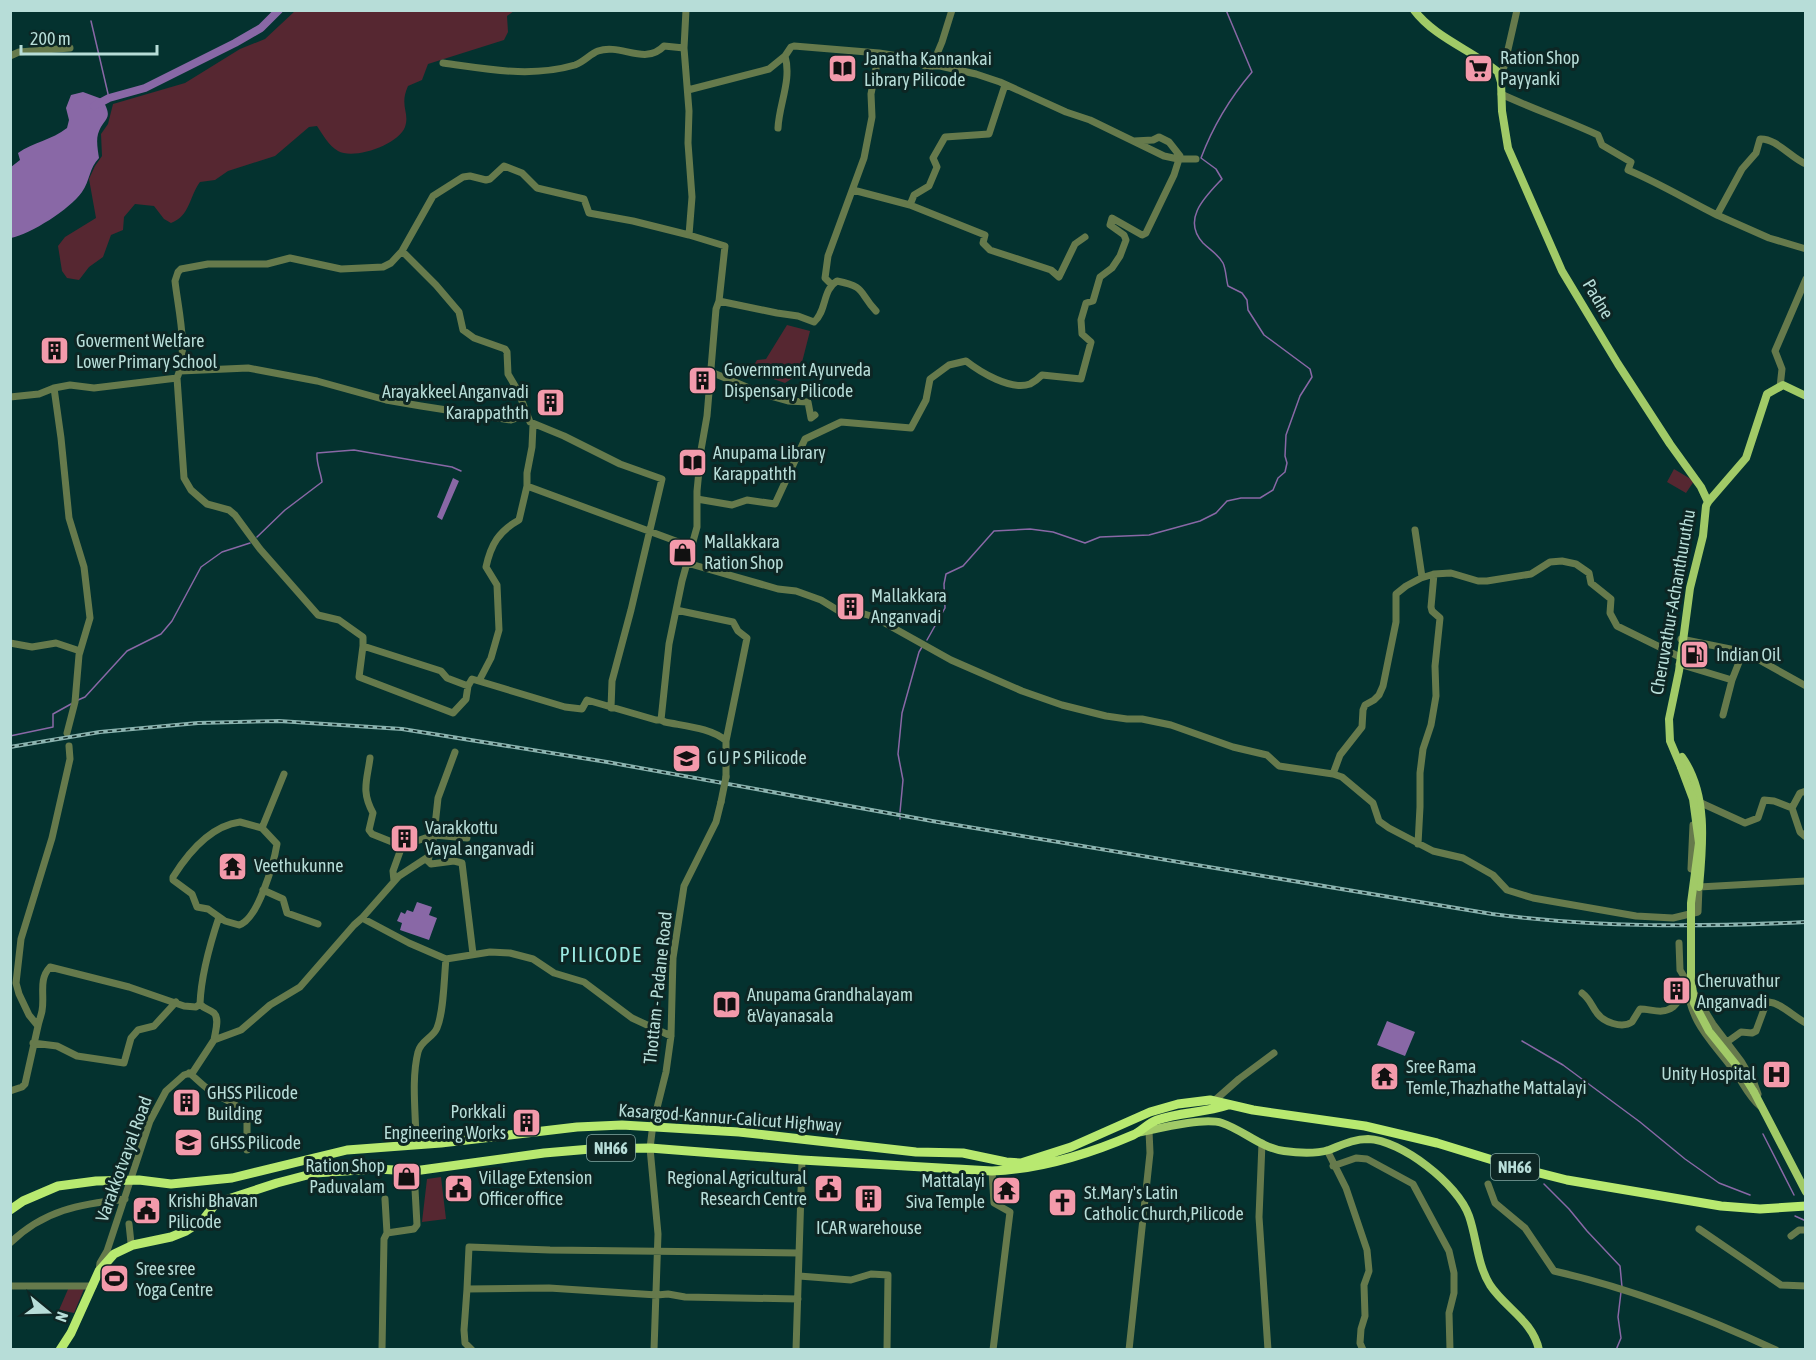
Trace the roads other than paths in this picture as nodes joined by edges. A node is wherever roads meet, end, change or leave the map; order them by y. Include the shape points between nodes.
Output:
1 (686, 10) edge
2 (952, 10) edge
3 (1414, 10) edge
4 (1516, 10) edge
5 (70, 48) dead end
6 (684, 48) junction
7 (879, 53) junction
8 (10, 56) edge
9 (785, 56) junction
10 (443, 63) dead end
11 (932, 66) junction
12 (1500, 75) junction
13 (1005, 85) junction
14 (688, 90) junction
15 (1501, 94) junction
16 (778, 128) dead end
17 (1134, 141) junction
18 (1179, 159) junction
19 (1196, 159) dead end
20 (1806, 164) edge
21 (853, 190) junction
22 (910, 205) junction
23 (1717, 215) junction
24 (689, 235) junction
25 (1085, 237) dead end
26 (1806, 249) edge
27 (402, 251) junction
28 (1806, 279) edge
29 (832, 285) junction
30 (719, 301) junction
31 (876, 311) dead end
32 (711, 372) junction
33 (179, 374) junction
34 (1780, 387) junction
35 (54, 388) junction
36 (1806, 396) edge
37 (10, 397) edge
38 (526, 415) junction
39 (815, 415) dead end
40 (533, 424) junction
41 (527, 486) junction
42 (697, 499) junction
43 (1708, 502) junction
44 (1414, 530) dead end
45 (650, 532) junction
46 (692, 547) junction
47 (687, 562) junction
48 (1434, 574) junction
49 (1422, 577) junction
50 (676, 610) junction
51 (1682, 639) junction
52 (10, 643) edge
53 (363, 646) junction
54 (80, 651) junction
55 (1743, 652) junction
56 (1680, 661) junction
57 (1732, 680) junction
58 (479, 681) junction
59 (468, 686) junction
60 (1806, 686) edge
61 (611, 708) junction
62 (1723, 715) dead end
63 (662, 720) junction
64 (67, 734) dead end
65 (726, 741) junction
66 (1670, 741) junction
67 (69, 746) dead end
68 (455, 752) dead end
69 (1676, 756) junction
70 (370, 758) dead end
71 (284, 774) dead end
72 (1333, 774) junction
73 (1806, 791) edge
74 (1699, 802) junction
75 (1792, 808) junction
76 (262, 828) junction
77 (434, 835) junction
78 (1806, 837) edge
79 (467, 838) dead end
80 (1418, 844) junction
81 (402, 846) junction
82 (428, 857) junction
83 (1701, 870) junction
84 (394, 881) junction
85 (1806, 881) edge
86 (1699, 887) junction
87 (263, 890) junction
88 (219, 917) junction
89 (362, 918) junction
90 (318, 924) dead end
91 (1678, 943) dead end
92 (473, 954) junction
93 (446, 959) junction
94 (1686, 979) junction
95 (1582, 993) dead end
96 (1687, 994) junction
97 (176, 1002) junction
98 (200, 1004) junction
99 (1806, 1023) edge
100 (38, 1026) junction
101 (671, 1036) junction
102 (214, 1040) junction
103 (33, 1042) junction
104 (1727, 1042) junction
105 (1274, 1053) dead end
106 (189, 1073) junction
107 (10, 1091) edge
108 (1214, 1101) junction
109 (1228, 1105) junction
110 (1763, 1108) junction
111 (653, 1126) junction
112 (1149, 1131) junction
113 (1136, 1134) junction
114 (1262, 1143) junction
115 (416, 1144) junction
116 (650, 1148) junction
117 (247, 1150) dead end
118 (1327, 1150) junction
119 (802, 1160) junction
120 (1333, 1166) junction
121 (414, 1170) junction
122 (992, 1171) junction
123 (131, 1180) junction
124 (1488, 1184) dead end
125 (1805, 1192) edge
126 (124, 1199) junction
127 (385, 1199) dead end
128 (1806, 1206) edge
129 (10, 1210) edge
130 (129, 1224) dead end
131 (1699, 1229) dead end
132 (1806, 1230) edge
133 (387, 1233) junction
134 (1791, 1236) dead end
135 (10, 1243) edge
136 (133, 1245) junction
137 (658, 1251) junction
138 (799, 1253) junction
139 (99, 1272) junction
140 (799, 1275) junction
141 (10, 1286) edge
142 (93, 1286) junction
143 (1806, 1286) edge
144 (467, 1289) junction
145 (657, 1295) junction
146 (798, 1299) junction
147 (60, 1350) edge
148 (382, 1350) edge
149 (472, 1350) edge
150 (654, 1350) edge
151 (796, 1350) edge
152 (887, 1350) edge
153 (993, 1350) edge
154 (1130, 1350) edge
155 (1268, 1350) edge
156 (1363, 1350) edge
157 (1450, 1350) edge
158 (1539, 1350) edge
159 (1776, 1350) edge

1 - 6 street
2 - 11 street
3 - 12 main road
4 - 12 street
5 - 8 street
6 - 10 street via 664,46 653,54 643,55 598,51 578,64 525,73
6 - 14 street
7 - 9 street via 794,46
7 - 11 street
7 - 21 street via 871,94 872,117
9 - 14 street via 768,69
9 - 16 street via 787,76
11 - 13 street via 954,68
12 - 15 main road, Padne
13 - 17 street
13 - 22 street via 989,134 945,137 933,158 937,167 929,186 914,195
14 - 24 street via 692,197
15 - 23 street via 1598,135 1602,144 1631,162 1628,170
15 - 43 main road, Padne via 1508,148 1562,271
17 - 18 street
17 - 18 street via 1159,137 1169,142
18 - 19 street
18 - 42 street via 1146,233 1142,235 1112,218 1110,225 1126,240 1112,268 1100,277 1093,301 1086,303 1082,334 1091,342 1081,379 1042,375 1029,385 1012,384 984,374 966,361 949,364 930,379 926,400 911,428 841,422 806,439 775,504 747,500 732,505
20 - 23 street via 1760,139
21 - 22 street
21 - 29 street via 828,256 825,278
22 - 25 street via 985,235 983,243 990,250 1051,270 1059,277 1075,244
23 - 26 street
24 - 27 street via 589,213 584,198 537,188 522,173 504,166 490,179 463,177 433,196
24 - 30 street via 725,246
27 - 33 street via 383,267 341,270 290,258 267,264 208,264 181,269 175,280 181,343
27 - 38 street via 459,312 463,330 505,349 508,374
28 - 34 street via 1775,351 1782,369
29 - 30 street via 821,316 814,322
29 - 31 street via 837,281 855,285
30 - 32 street
32 - 39 street via 763,394 808,402 811,418
32 - 42 street
33 - 35 street via 94,388
33 - 38 street via 248,368 409,404 511,420
33 - 53 street via 184,478 190,490 207,504 235,515 318,615 339,620 363,637
34 - 36 main road
34 - 43 main road, Cheruvathur-Achanthuruthu via 1767,394 1746,458
35 - 37 street
35 - 54 street via 69,518 84,567 90,618
38 - 40 street
40 - 41 street
40 - 45 street via 662,479
41 - 45 street
41 - 58 street via 519,520 503,529 489,553 486,567 497,585 499,630
42 - 46 street
43 - 51 main road, Cheruvathur-Achanthuruthu
44 - 49 street
45 - 46 street
45 - 61 street via 612,681
46 - 47 street
47 - 50 street
47 - 72 street via 796,591 839,611 874,616 951,660 1062,705 1171,725 1267,755 1279,766
48 - 49 street
48 - 56 street via 1452,573 1486,581 1531,574 1550,562 1576,564 1611,599 1610,613 1617,626
48 - 80 street via 1431,607 1440,618 1436,696 1420,773
49 - 72 street via 1396,594 1396,622 1383,686 1374,700 1365,705 1362,727 1340,754
50 - 63 street
50 - 65 street, Thottam - Padane Road via 733,622 747,638
51 - 55 street
51 - 56 main road, Cheruvathur-Achanthuruthu
52 - 54 street via 56,643
53 - 59 street via 441,671 447,678
53 - 59 street via 358,677 453,713 466,699
54 - 64 street
55 - 57 street
55 - 60 street
56 - 57 street
56 - 66 main road, Cheruvathur-Achanthuruthu via 1668,719
57 - 62 street
58 - 59 street via 472,679
58 - 61 street via 565,706 582,709 587,700
61 - 63 street
63 - 65 street
65 - 101 street, Thottam - Padane Road, bridge via 726,777 716,822 684,886 673,958
66 - 69 main road, Cheruvathur-Achanthuruthu
66 - 74 main road via 1685,761
67 - 100 street via 70,759 52,838 21,939 16,983 29,1015
68 - 77 street via 438,798
69 - 83 street via 1692,815 1691,869
69 - 110 main road, Cheruvathur-Achanthuruthu, bridge via 1694,798 1699,843 1691,903 1694,1003
70 - 81 street via 364,786 373,813 369,830
71 - 76 street
72 - 80 street via 1373,803 1379,821
73 - 75 street via 1800,793
74 - 75 street via 1745,823 1758,818 1766,799
74 - 83 main road
75 - 78 street via 1800,832
76 - 87 street via 277,844
76 - 88 street via 240,822 220,827 190,852 173,877 175,883 192,894 197,907
77 - 79 street
77 - 81 street
77 - 82 street
80 - 86 street via 1463,858 1493,875 1508,890 1636,916 1673,918 1695,914
81 - 84 street via 393,871
82 - 84 street
82 - 92 street via 431,864 462,863
83 - 86 main road
84 - 89 street
85 - 86 street
87 - 88 street via 244,924 235,925
87 - 90 street via 283,899 287,913
88 - 98 street
89 - 93 street
89 - 102 street via 300,987 270,1005 242,1030
91 - 94 street via 1680,970
92 - 93 street
92 - 101 street via 510,953 533,959 554,974 584,982 632,1018
93 - 115 street via 439,1023 417,1055
94 - 96 street
94 - 104 street
95 - 96 street via 1602,1018 1622,1025 1632,1022 1640,1009 1662,1011
96 - 110 street via 1706,1037
97 - 98 street via 191,1007
97 - 100 street via 50,966 44,974
97 - 103 street via 154,1026 138,1030 131,1038 124,1063 77,1056 57,1046
98 - 102 street via 217,1019
99 - 104 street via 1769,1002 1756,1031 1741,1032
100 - 103 street
101 - 111 street, Thottam - Padane Road
102 - 106 street, Varakkotvayal Road
103 - 107 street via 25,1084
104 - 110 street via 1754,1083
105 - 108 street
106 - 117 street via 244,1112
106 - 123 street, Varakkotvayal Road via 159,1101
108 - 109 highway, Kasargod-Kannur-Calicut Highway / NH66
108 - 111 highway, Kasargod-Kannur-Calicut Highway / NH66 via 1178,1104 1150,1112 1071,1147 1021,1163 963,1153 916,1152
109 - 113 highway, Kasargod-Kannur-Calicut Highway / NH66 via 1155,1121
109 - 128 highway, Kasargod-Kannur-Calicut Highway / NH66 via 1365,1126 1578,1182 1720,1206
110 - 125 main road
111 - 115 highway, Kasargod-Kannur-Calicut Highway / NH66 via 577,1127
111 - 116 street, Thottam - Padane Road
112 - 113 main road, Kasargod-Kannur-Calicut Highway / NH66
112 - 114 main road, Kasargod-Kannur-Calicut Highway / NH66 via 1219,1122
112 - 154 street
113 - 122 highway, Kasargod-Kannur-Calicut Highway / NH66 via 1059,1160
114 - 118 main road, Kasargod-Kannur-Calicut Highway / NH66 via 1298,1153
114 - 155 street via 1259,1217
115 - 123 highway, Kasargod-Kannur-Calicut Highway / NH66 via 347,1150 232,1178 171,1184
116 - 119 highway, Kasargod-Kannur-Calicut Highway / NH66
116 - 121 highway, Kasargod-Kannur-Calicut Highway / NH66 via 544,1153
116 - 137 street, Thottam - Padane Road
118 - 120 street
118 - 158 main road, Kasargod-Kannur-Calicut Highway / NH66 via 1355,1139 1387,1142 1438,1175 1469,1214 1481,1266 1491,1286 1531,1330
119 - 122 highway, Kasargod-Kannur-Calicut Highway / NH66
119 - 138 street
120 - 156 street via 1346,1188 1367,1250 1369,1271 1364,1285 1365,1316 1360,1343
120 - 157 street via 1356,1158 1367,1159 1413,1184 1449,1251 1454,1273
121 - 133 street via 417,1225 414,1229
121 - 136 highway, Kasargod-Kannur-Calicut Highway / NH66 via 376,1168 315,1173 277,1183 216,1203 203,1220 186,1231
122 - 153 street via 994,1203 1010,1212
123 - 126 street, Varakkotvayal Road
123 - 129 highway, Kasargod-Kannur-Calicut Highway / NH66 via 58,1186
124 - 159 street via 1495,1203 1525,1228 1554,1271 1646,1298
126 - 135 street via 85,1204 40,1219
126 - 139 street, Varakkotvayal Road
127 - 133 street
130 - 136 street
131 - 143 street via 1782,1285
132 - 134 street
133 - 148 street
136 - 139 highway, Kasargod-Kannur-Calicut Highway / NH66 via 114,1254
137 - 138 street
137 - 144 street via 470,1247
137 - 145 street, Thottam - Padane Road
138 - 140 street
139 - 142 highway, Kasargod-Kannur-Calicut Highway / NH66
140 - 146 street
140 - 152 street via 851,1280 871,1274 888,1275
141 - 142 street
142 - 147 highway, Kasargod-Kannur-Calicut Highway / NH66
144 - 145 street via 549,1288
144 - 149 street via 465,1343
145 - 146 street
145 - 150 street, Thottam - Padane Road
146 - 151 street

